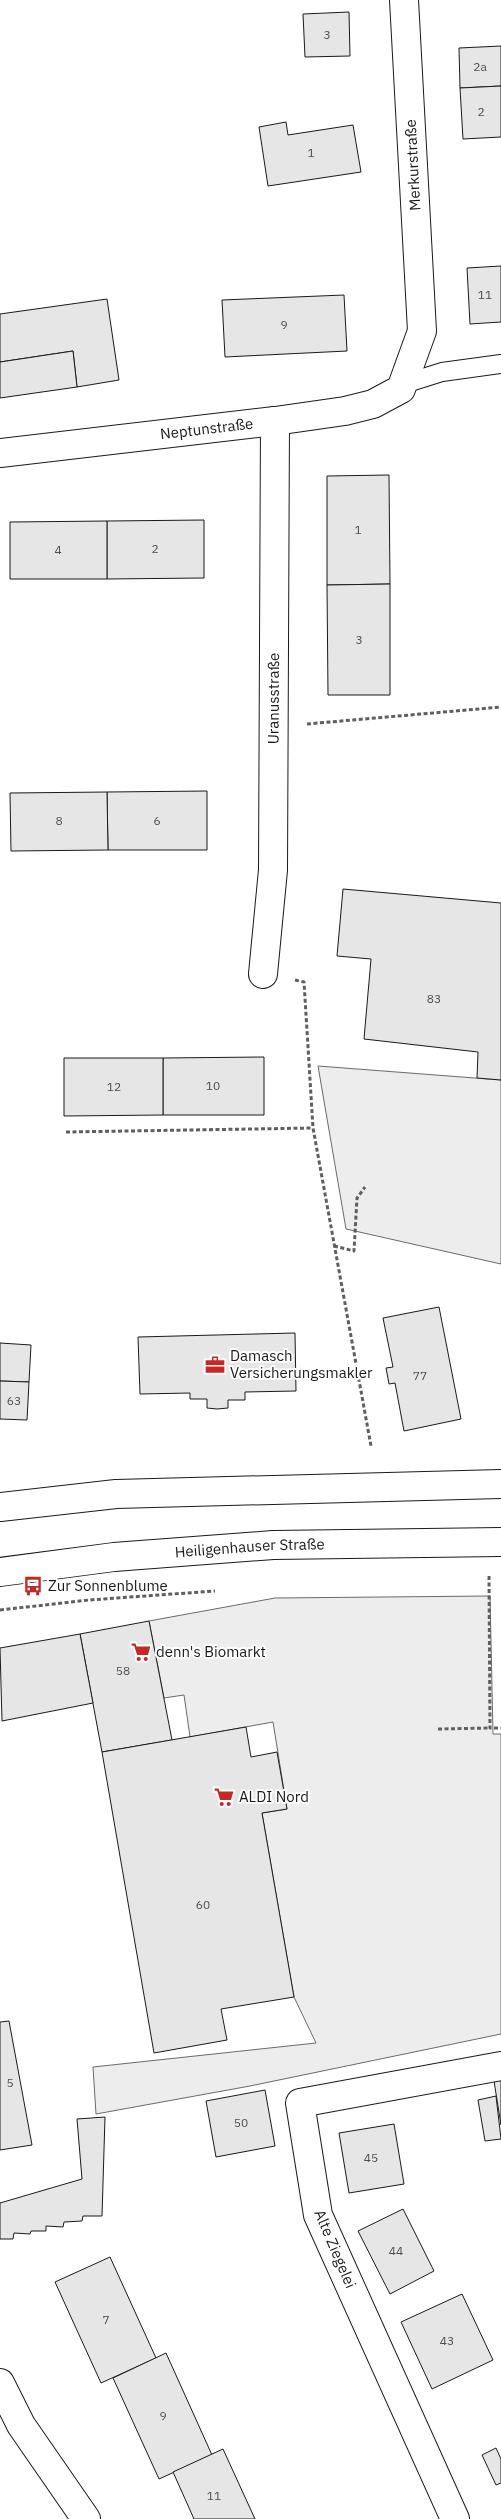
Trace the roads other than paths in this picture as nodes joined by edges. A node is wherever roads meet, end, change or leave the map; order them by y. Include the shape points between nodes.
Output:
1 (404, 0) edge
2 (501, 364) edge
3 (404, 384) junction
4 (275, 422) junction
5 (0, 453) edge
6 (263, 974) road end
7 (501, 1484) edge
8 (0, 1507) edge
9 (501, 1542) edge
10 (0, 1572) edge
11 (501, 2066) edge
12 (0, 2383) edge
13 (86, 2519) edge
14 (455, 2519) edge

1 - 3 street, Merkurstraße via 422,330
2 - 3 lane, Neptunstraße via 442,372
3 - 4 street, Neptunstraße via 374,404
4 - 5 street, Neptunstraße
4 - 6 street, Uranusstraße via 273,870
7 - 8 street via 116,1494
9 - 10 street, Heiligenhauser Straße via 273,1544
11 - 14 street, Alte Ziegelei via 300,2103 318,2215
12 - 13 street via 21,2426

